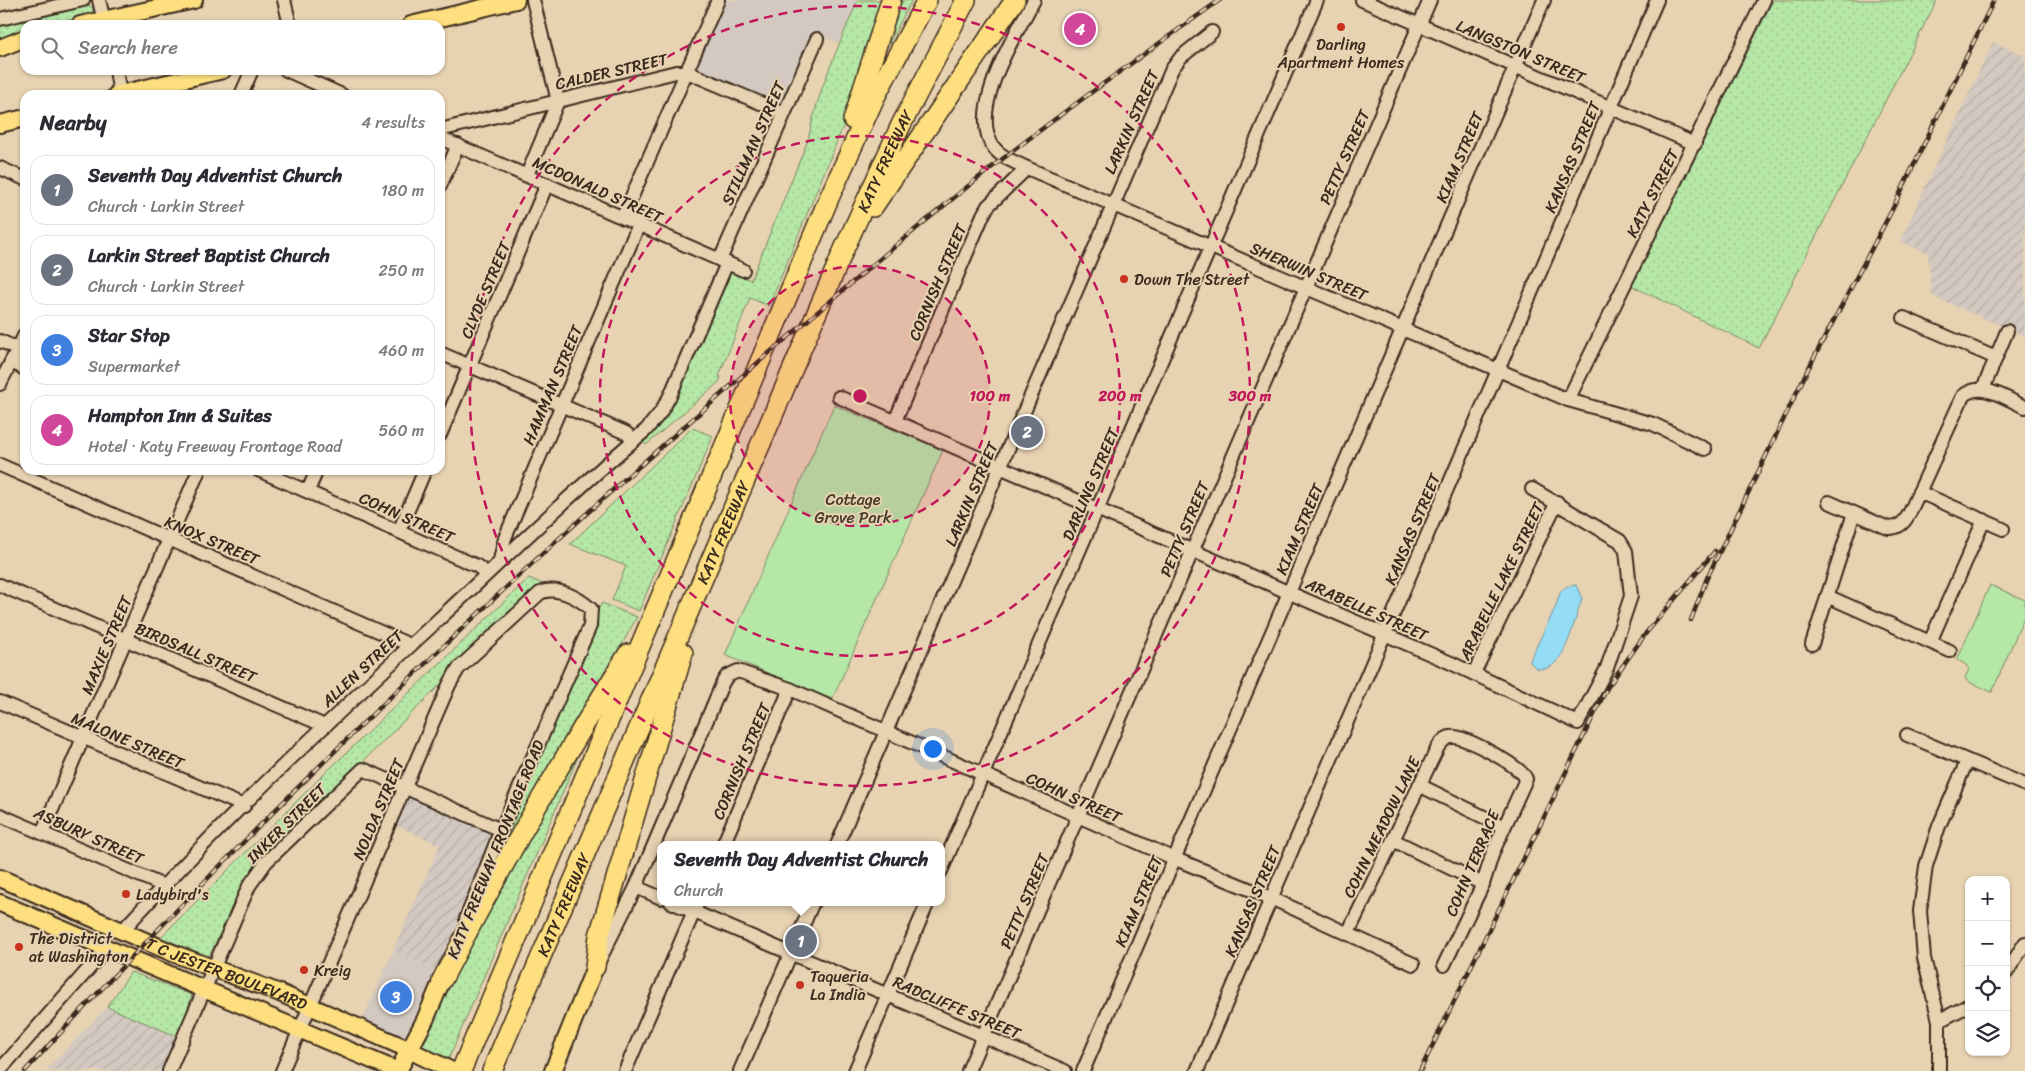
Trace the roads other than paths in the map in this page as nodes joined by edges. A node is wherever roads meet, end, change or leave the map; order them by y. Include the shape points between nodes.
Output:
1 (83, 0) edge
2 (99, 0) edge
3 (194, 0) edge
4 (284, 0) edge
5 (516, 0) edge
6 (533, 0) edge
7 (718, 0) edge
8 (891, 0) edge
9 (927, 0) edge
10 (966, 0) edge
11 (1015, 0) edge
12 (1034, 0) edge
13 (1316, 0) edge
14 (1362, 0) edge
15 (1430, 0) edge
16 (1544, 0) edge
17 (1657, 0) edge
18 (1764, 0) edge
19 (466, 6) edge
20 (0, 20) edge
21 (104, 20) edge
22 (112, 20) edge
23 (289, 20) edge
24 (425, 20) edge
25 (1419, 25) junction
26 (1212, 32) dead end
27 (817, 39) dead end
28 (20, 40) edge
29 (0, 48) edge
30 (1516, 66) junction
31 (687, 72) junction
32 (117, 75) edge
33 (202, 75) edge
34 (250, 75) edge
35 (297, 75) edge
36 (118, 90) edge
37 (140, 90) edge
38 (243, 90) edge
39 (331, 90) edge
40 (558, 101) junction
41 (1612, 108) junction
42 (784, 114) junction
43 (445, 129) edge
44 (445, 140) edge
45 (1695, 144) junction
46 (458, 145) junction
47 (0, 168) edge
48 (1027, 168) junction
49 (445, 175) edge
50 (527, 175) junction
51 (20, 177) edge
52 (547, 184) junction
53 (829, 198) junction
54 (1113, 205) junction
55 (623, 218) junction
56 (639, 224) junction
57 (1211, 246) junction
58 (845, 247) junction
59 (723, 261) junction
60 (742, 270) dead end
61 (1306, 287) junction
62 (1904, 318) dead end
63 (1402, 328) junction
64 (2007, 332) dead end
65 (0, 341) edge
66 (20, 345) edge
67 (18, 349) junction
68 (445, 355) edge
69 (1996, 358) junction
70 (11, 362) junction
71 (20, 366) edge
72 (470, 366) junction
73 (1498, 370) junction
74 (0, 384) edge
75 (1978, 389) junction
76 (839, 397) dead end
77 (1568, 400) junction
78 (562, 405) junction
79 (2025, 407) edge
80 (895, 421) junction
81 (445, 424) edge
82 (634, 440) junction
83 (1706, 449) dead end
84 (0, 465) edge
85 (1000, 466) junction
86 (20, 474) edge
87 (23, 475) edge
88 (197, 475) edge
89 (270, 475) edge
90 (315, 475) edge
91 (423, 475) edge
92 (1532, 489) dead end
93 (308, 491) junction
94 (1919, 492) junction
95 (1557, 502) junction
96 (1830, 502) dead end
97 (1097, 509) junction
98 (1854, 513) junction
99 (1984, 520) junction
100 (2003, 529) dead end
101 (399, 531) junction
102 (168, 539) junction
103 (1193, 550) junction
104 (500, 560) junction
105 (486, 573) junction
106 (704, 580) junction
107 (0, 585) edge
108 (546, 590) joint
109 (1289, 592) junction
110 (1827, 596) junction
111 (658, 606) junction
112 (1384, 634) junction
113 (126, 640) junction
114 (1930, 642) junction
115 (1812, 644) dead end
116 (410, 645) junction
117 (1950, 651) dead end
118 (1474, 673) junction
119 (790, 689) junction
120 (0, 702) edge
121 (325, 726) junction
122 (886, 732) junction
123 (1907, 735) dead end
124 (83, 738) junction
125 (1447, 738) joint
126 (1967, 761) junction
127 (983, 774) junction
128 (1419, 785) junction
129 (2025, 785) edge
130 (405, 788) junction
131 (244, 806) junction
132 (0, 814) edge
133 (1078, 816) junction
134 (1504, 827) junction
135 (501, 830) junction
136 (42, 833) junction
137 (1393, 840) junction
138 (724, 841) edge
139 (840, 841) edge
140 (1173, 858) junction
141 (945, 862) edge
142 (0, 878) edge
143 (1483, 884) junction
144 (164, 886) junction
145 (636, 887) junction
146 (28, 890) junction
147 (657, 896) edge
148 (1271, 898) junction
149 (0, 904) edge
150 (811, 906) edge
151 (926, 906) edge
152 (696, 907) edge
153 (18, 912) junction
154 (122, 931) junction
155 (1348, 933) junction
156 (2025, 943) edge
157 (106, 949) junction
158 (791, 954) junction
159 (1413, 964) dead end
160 (1444, 965) dead end
161 (2010, 967) edge
162 (213, 968) junction
163 (595, 968) junction
164 (442, 980) junction
165 (204, 989) junction
166 (888, 995) junction
167 (310, 1006) junction
168 (1965, 1007) edge
169 (1939, 1021) junction
170 (300, 1028) junction
171 (983, 1036) junction
172 (408, 1049) junction
173 (0, 1070) edge
174 (169, 1071) edge
175 (282, 1071) edge
176 (398, 1071) edge
177 (452, 1071) edge
178 (461, 1071) edge
179 (492, 1071) edge
180 (553, 1071) edge
181 (625, 1071) edge
182 (740, 1071) edge
183 (855, 1071) edge
184 (968, 1071) edge
185 (1065, 1071) edge
186 (1083, 1071) edge
187 (1197, 1071) edge
188 (1940, 1071) edge

1 - 20 street
2 - 21 street
3 - 22 main road
4 - 23 street
5 - 19 main road
6 - 40 street
7 - 31 street
8 - 53 highway
9 - 53 highway, KATY FREEWAY via 875,97
10 - 58 highway, KATY FREEWAY via 901,125
11 - 58 highway
12 - 48 street, SHERWIN STREET via 1004,55 987,108 988,131 994,147
13 - 57 street, DARLING STREET
14 - 25 street, LANGSTON STREET
15 - 25 street, PETTY STREET
16 - 30 street, KIAM STREET
17 - 41 street, KANSAS STREET
18 - 45 street, KATY STREET
19 - 24 main road
25 - 30 street, LANGSTON STREET
25 - 61 street, PETTY STREET
26 - 54 street, LARKIN STREET via 1181,57 1172,69
27 - 42 street, STILLMAN STREET
28 - 29 main road
30 - 41 street, LANGSTON STREET
30 - 63 street, KIAM STREET
31 - 40 street, CALDER STREET
31 - 42 street, CALDER STREET
31 - 55 street
32 - 36 street
33 - 37 main road
34 - 38 street
35 - 39 street
40 - 43 street, CALDER STREET
40 - 50 street
41 - 45 street, LANGSTON STREET
41 - 73 street, KANSAS STREET
42 - 59 street, STILLMAN STREET
44 - 46 street, MCDONALD STREET
45 - 77 street, KATY STREET
46 - 49 street
46 - 50 street, MCDONALD STREET
47 - 51 street
48 - 54 street, SHERWIN STREET
48 - 80 street, CORNISH STREET via 988,206 983,215
50 - 52 street, MCDONALD STREET
52 - 55 street, MCDONALD STREET
52 - 72 street, CLYDE STREET
53 - 111 highway, KATY FREEWAY
54 - 57 street, SHERWIN STREET
54 - 85 street, LARKIN STREET
55 - 56 street, MCDONALD STREET
56 - 59 street, MCDONALD STREET
56 - 78 street, HAMMAN STREET
57 - 61 street, SHERWIN STREET
57 - 97 street, DARLING STREET
58 - 106 highway, KATY FREEWAY
59 - 60 street, MCDONALD STREET
59 - 82 street, STILLMAN STREET via 670,396 660,413
61 - 63 street, SHERWIN STREET
61 - 103 street, PETTY STREET
62 - 69 street
63 - 73 street, SHERWIN STREET
63 - 109 street, KIAM STREET
64 - 69 street
65 - 67 street
66 - 67 street
67 - 70 street
68 - 72 street
69 - 75 street
70 - 71 street
70 - 74 street
72 - 78 street
72 - 81 street, CLYDE STREET
73 - 77 street, SHERWIN STREET
73 - 112 street, KANSAS STREET
75 - 79 street
75 - 94 street via 1960,401
76 - 80 street, ARABELLE STREET
77 - 83 street, SHERWIN STREET via 1653,424
78 - 82 street via 626,433
78 - 104 street, HAMMAN STREET via 505,538
80 - 85 street, ARABELLE STREET
82 - 104 street, ALLEN STREET
84 - 86 street, KNOX STREET
85 - 97 street, ARABELLE STREET
85 - 122 street, LARKIN STREET
87 - 102 street, KNOX STREET
88 - 102 street, MAXIE STREET
89 - 93 street, COHN STREET
90 - 93 street
91 - 101 street
92 - 95 street
93 - 101 street, COHN STREET
94 - 98 street via 1906,519 1898,527 1888,528
94 - 99 street
95 - 118 street, ARABELLE LAKE STREET
95 - 118 street, ARABELLE STREET via 1624,545 1631,588 1628,609 1608,668 1578,723
96 - 98 street
97 - 103 street, ARABELLE STREET
97 - 127 street, DARLING STREET
98 - 110 street
99 - 100 street
99 - 114 street
101 - 105 street, COHN STREET
102 - 113 street, MAXIE STREET
102 - 116 street, KNOX STREET
103 - 109 street, ARABELLE STREET
103 - 133 street, PETTY STREET
104 - 105 street, ALLEN STREET
105 - 116 street, ALLEN STREET
106 - 163 highway via 600,936
106 - 179 highway, KATY FREEWAY
107 - 113 street, BIRDSALL STREET
108 - 130 street, NOLDA STREET via 458,669 440,702
108 - 135 street, KATY FREEWAY FRONTAGE ROAD via 582,601 591,609 590,626
109 - 112 street, ARABELLE STREET
109 - 140 street, KIAM STREET
110 - 114 street
110 - 115 street
111 - 164 highway via 588,717
111 - 178 highway, KATY FREEWAY
112 - 118 street, ARABELLE STREET
112 - 148 street, KANSAS STREET
113 - 121 street, BIRDSALL STREET
113 - 124 street, MAXIE STREET
114 - 117 street
116 - 121 street, ALLEN STREET
119 - 122 street, COHN STREET
119 - 138 street, CORNISH STREET
119 - 145 street, COHN STREET via 746,672 735,671 727,676
120 - 124 street, MALONE STREET
121 - 131 street, ALLEN STREET
122 - 127 street, COHN STREET
122 - 139 street, LARKIN STREET
123 - 126 street
124 - 131 street, MALONE STREET
124 - 136 street, MAXIE STREET
125 - 128 street, COHN MEADOW LANE via 1438,746
125 - 134 street, COHN TERRACE via 1458,737 1526,774 1525,784
126 - 129 street
126 - 169 street via 1926,866 1920,911 1924,958
127 - 133 street, COHN STREET
127 - 141 street, DARLING STREET
128 - 134 street
128 - 137 street, COHN MEADOW LANE
130 - 135 street
130 - 162 street, INKER STREET via 363,769 266,862 248,886
130 - 167 street, NOLDA STREET
131 - 144 street, ALLEN STREET
132 - 136 street, ASBURY STREET
133 - 140 street, COHN STREET
133 - 171 street, PETTY STREET
134 - 143 street, COHN TERRACE via 1492,852
135 - 164 street, KATY FREEWAY FRONTAGE ROAD
136 - 144 street, ASBURY STREET
137 - 143 street
137 - 155 street, COHN MEADOW LANE
140 - 148 street, COHN STREET
140 - 186 street, KIAM STREET
142 - 146 main road, T C JESTER BOULEVARD
143 - 160 street, COHN TERRACE
144 - 154 street, ALLEN STREET
145 - 147 street
145 - 163 street
146 - 153 main road
146 - 154 main road, T C JESTER BOULEVARD
148 - 155 street, COHN STREET
148 - 187 street, KANSAS STREET
149 - 153 main road, T C JESTER BOULEVARD
150 - 158 street
151 - 166 street
152 - 158 street, RADCLIFFE STREET
152 - 181 street
153 - 157 main road, T C JESTER BOULEVARD
154 - 162 main road, T C JESTER BOULEVARD
155 - 159 street, COHN STREET
156 - 161 street
157 - 165 main road, T C JESTER BOULEVARD
157 - 173 street
158 - 166 street, RADCLIFFE STREET
158 - 182 street
162 - 165 street, INKER STREET
162 - 167 main road, T C JESTER BOULEVARD
163 - 180 main road
164 - 172 main road, KATY FREEWAY FRONTAGE ROAD
165 - 170 main road, T C JESTER BOULEVARD
165 - 174 street, INKER STREET
166 - 171 street, RADCLIFFE STREET
166 - 183 street
167 - 170 street, NOLDA STREET
167 - 172 main road, T C JESTER BOULEVARD
168 - 169 street
169 - 188 street
170 - 175 street, NOLDA STREET
170 - 176 main road, T C JESTER BOULEVARD
171 - 184 street, PETTY STREET
171 - 185 street, RADCLIFFE STREET
172 - 176 main road, KATY FREEWAY FRONTAGE ROAD
172 - 177 main road, T C JESTER BOULEVARD

